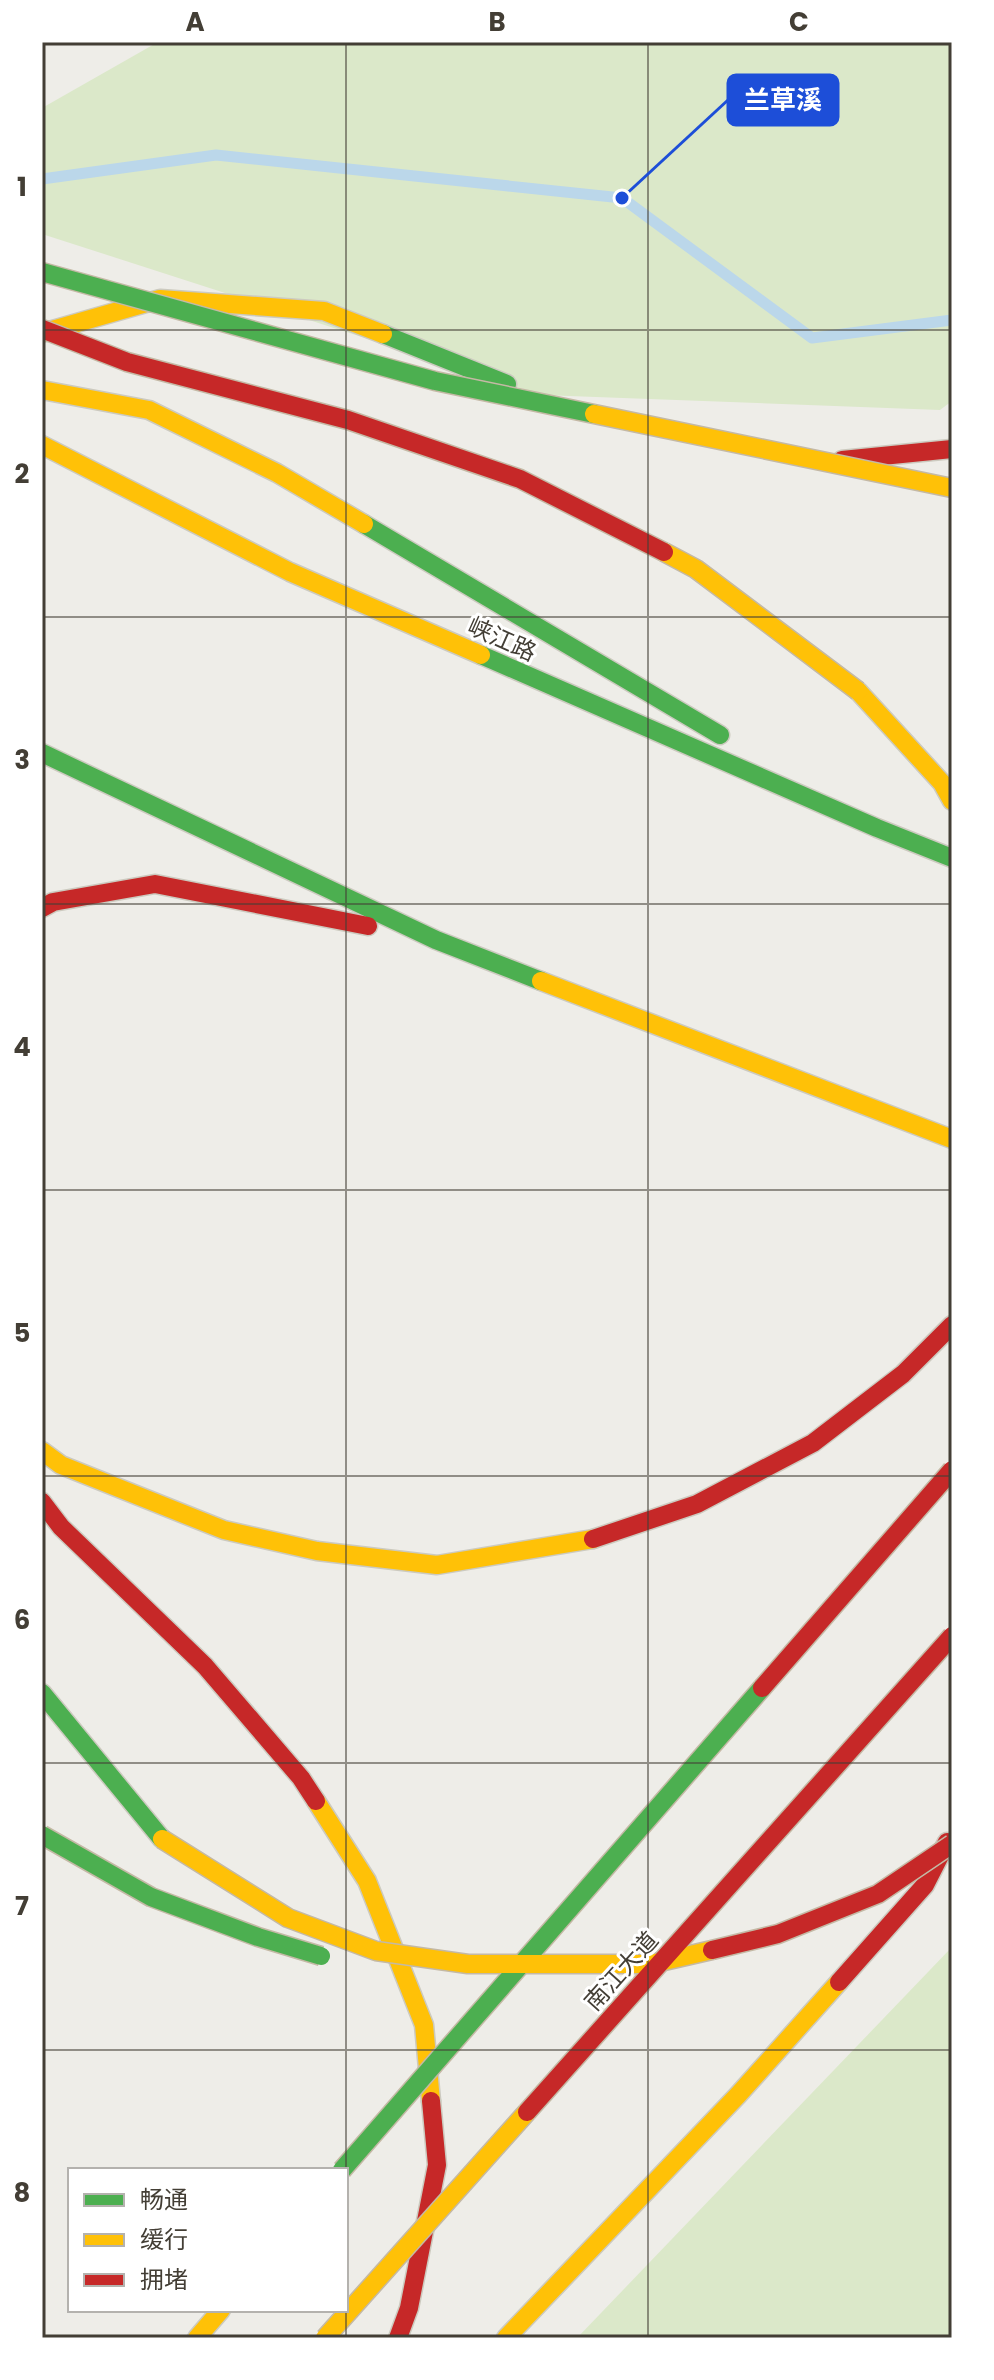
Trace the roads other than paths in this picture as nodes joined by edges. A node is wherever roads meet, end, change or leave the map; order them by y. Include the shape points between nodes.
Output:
1 (42, 272) edge
2 (42, 331) edge
3 (42, 390) edge
4 (42, 445) edge
5 (952, 449) edge
6 (952, 488) edge
7 (42, 753) edge
8 (952, 801) edge
9 (877, 828) junction
10 (952, 858) edge
11 (42, 908) edge
12 (436, 940) junction
13 (952, 1139) edge
14 (952, 1325) edge
15 (42, 1451) edge
16 (952, 1470) edge
17 (42, 1502) edge
18 (952, 1636) edge
19 (42, 1693) edge
20 (952, 1832) edge
21 (42, 1835) edge
22 (952, 1844) edge
23 (334, 1960) dead end
24 (651, 1964) junction
25 (380, 1971) dead end
26 (427, 1980) dead end
27 (474, 1989) dead end
28 (344, 2168) edge
29 (219, 2312) edge
30 (197, 2338) edge
31 (325, 2338) edge
32 (398, 2338) edge
33 (506, 2338) edge

1 - 6 main road, bridge via 435,381
2 - 5 main road via 160,299 324,311 593,418 801,465
2 - 8 main road, bridge via 127,362 348,420 520,479 696,569 858,691 942,783
3 - 9 main road via 149,410 277,473
4 - 9 main road, 峡江路 via 290,572
7 - 12 main road
9 - 10 main road, 峡江路
11 - 12 main road via 155,884
12 - 13 main road
14 - 15 main road via 903,1374 813,1443 697,1504 581,1543 437,1565 317,1551 224,1530 61,1465
16 - 28 main road, bridge
17 - 32 main road, bridge via 61,1527 205,1666 301,1778 367,1881 424,2025 437,2165 409,2308
18 - 31 main road, 南江大道, bridge
19 - 24 main road, bridge via 162,1839 288,1918 376,1951 468,1964
20 - 33 main road via 925,1885 738,2095
21 - 23 main road, bridge via 151,1897
22 - 24 main road, bridge via 878,1894 836,1911 778,1934
24 - 27 main road, bridge
25 - 26 main road
29 - 30 main road

